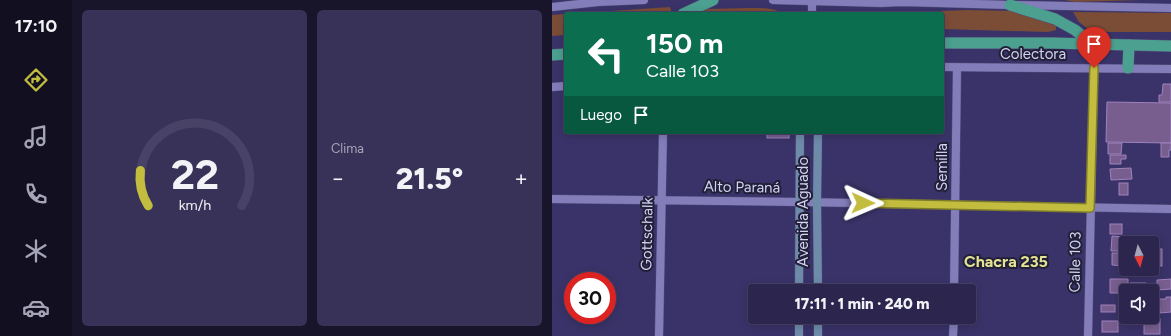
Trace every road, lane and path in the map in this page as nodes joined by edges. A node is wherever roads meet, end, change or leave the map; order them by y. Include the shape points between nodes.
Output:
1 (554, 0) edge
2 (644, 0) edge
3 (713, 0) edge
4 (773, 0) edge
5 (901, 1) edge
6 (812, 2) junction
7 (1054, 3) edge
8 (1010, 5) junction
9 (552, 7) edge
10 (1171, 8) edge
11 (686, 12) edge
12 (812, 12) edge
13 (944, 43) edge
14 (1092, 44) junction
15 (1129, 45) junction
16 (1171, 46) edge
17 (564, 54) edge
18 (552, 55) edge
19 (944, 67) edge
20 (957, 68) junction
21 (1094, 68) junction
22 (1128, 68) junction
23 (1171, 69) edge
24 (564, 86) edge
25 (552, 87) edge
26 (663, 134) edge
27 (800, 134) edge
28 (818, 134) edge
29 (552, 199) edge
30 (662, 200) junction
31 (799, 202) junction
32 (817, 202) junction
33 (956, 205) junction
34 (1090, 208) junction
35 (1171, 209) edge
36 (799, 284) edge
37 (818, 284) edge
38 (954, 284) edge
39 (799, 324) edge
40 (818, 324) edge
41 (954, 324) edge
42 (659, 336) edge
43 (799, 336) edge
44 (818, 336) edge
45 (953, 336) edge
46 (1088, 336) edge

1 - 9 street
2 - 9 street
3 - 11 highway
4 - 6 street
5 - 6 street
5 - 8 street
6 - 12 street
7 - 8 street
7 - 10 street
8 - 14 highway via 1055,19 1075,30
13 - 14 highway
14 - 15 highway
15 - 16 highway
15 - 22 highway
17 - 18 highway
19 - 20 street, Colectora
20 - 21 street, Colectora
20 - 33 street, Semilla
21 - 22 street, Colectora
21 - 34 street, Calle 103
22 - 23 street, Colectora
24 - 25 street
26 - 30 street, Gottschalk
27 - 31 main road, Avenida Aguado
28 - 32 main road, Avenida Aguado
29 - 30 street, Alto Paraná
30 - 31 street, Alto Paraná
30 - 42 street, Gottschalk
31 - 32 street, Alto Paraná
31 - 36 main road, Avenida Aguado
32 - 33 street, Alto Paraná
32 - 37 main road, Avenida Aguado
33 - 34 street, Alto Paraná
33 - 38 street, Semilla
34 - 35 street, Alto Paraná
34 - 46 street, Calle 103
39 - 43 main road
40 - 44 main road
41 - 45 street

